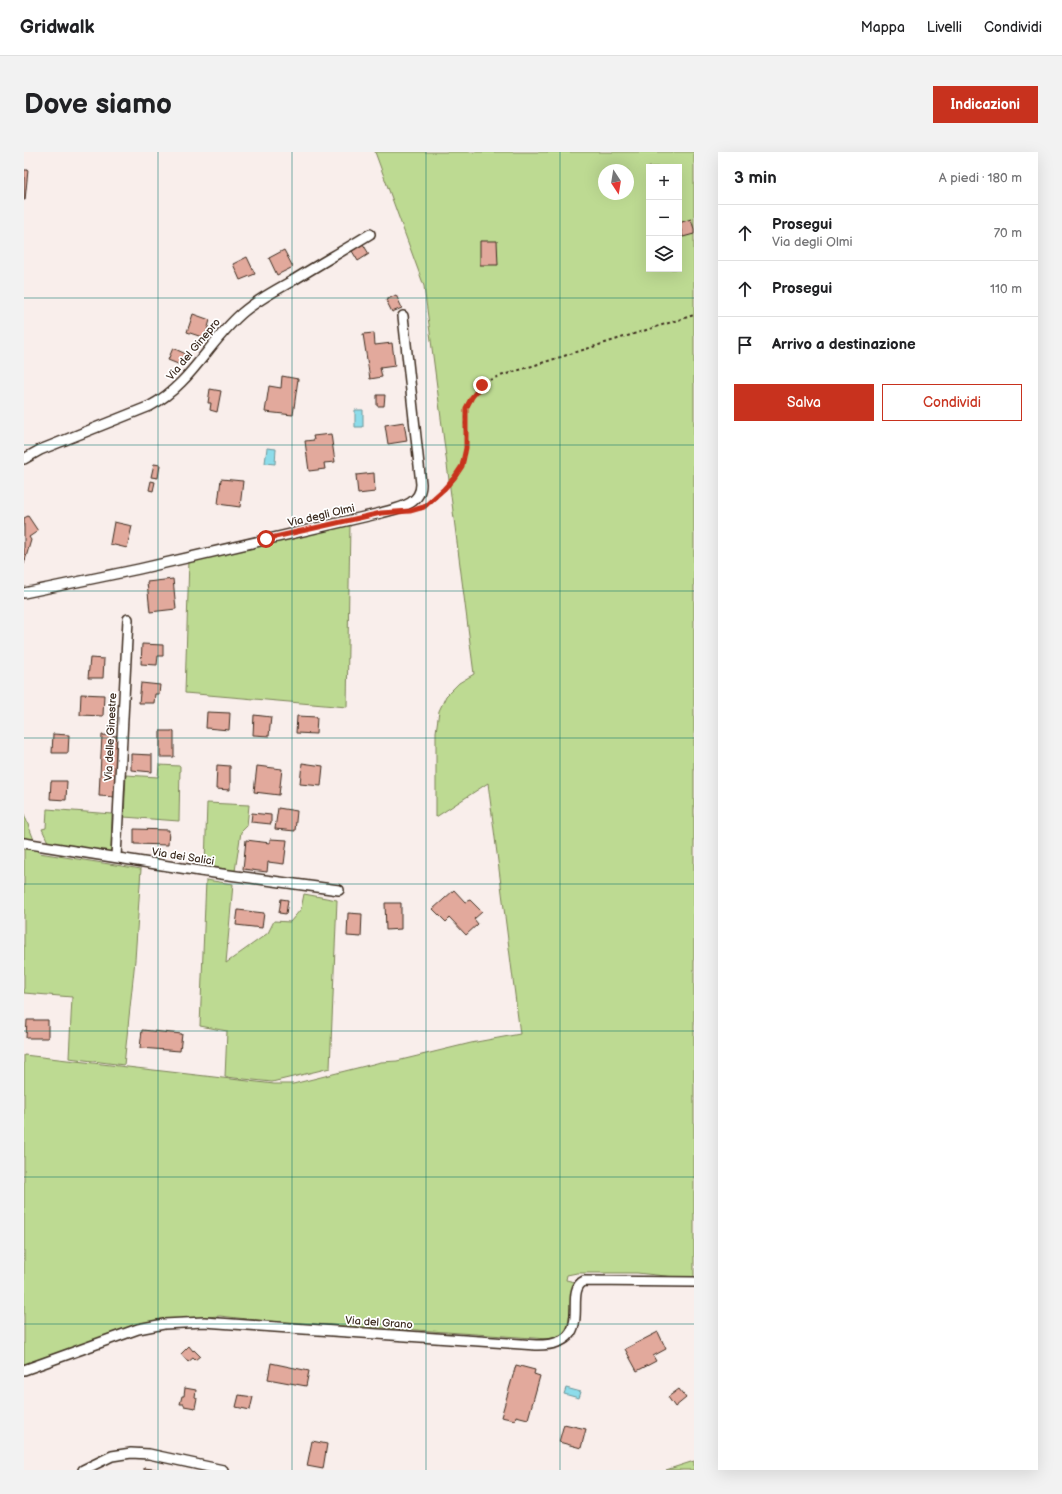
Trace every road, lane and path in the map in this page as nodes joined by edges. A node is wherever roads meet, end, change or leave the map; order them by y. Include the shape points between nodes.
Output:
1 (370, 234) dead end
2 (694, 315) edge
3 (403, 316) dead end
4 (24, 459) edge
5 (416, 510) dead end
6 (24, 593) edge
7 (128, 619) dead end
8 (24, 844) edge
9 (116, 857) junction
10 (339, 890) dead end
11 (694, 1282) edge
12 (24, 1370) edge
13 (83, 1470) edge
14 (223, 1470) edge

1 - 4 street, Via del Ginepro via 265,296 242,313 185,380 163,399
2 - 5 path via 501,375 486,382 466,408 466,448 462,466 444,489 424,507
3 - 6 street, Via degli Olmi via 421,484 414,501 381,513
7 - 9 street, Via delle Ginestre
8 - 9 street, Via dei Salici
9 - 10 street, Via dei Salici
11 - 12 street, Via del Grano via 584,1281 579,1284 576,1291 574,1324 570,1332 564,1339 548,1345 177,1322 126,1333
13 - 14 street via 112,1456 131,1453

